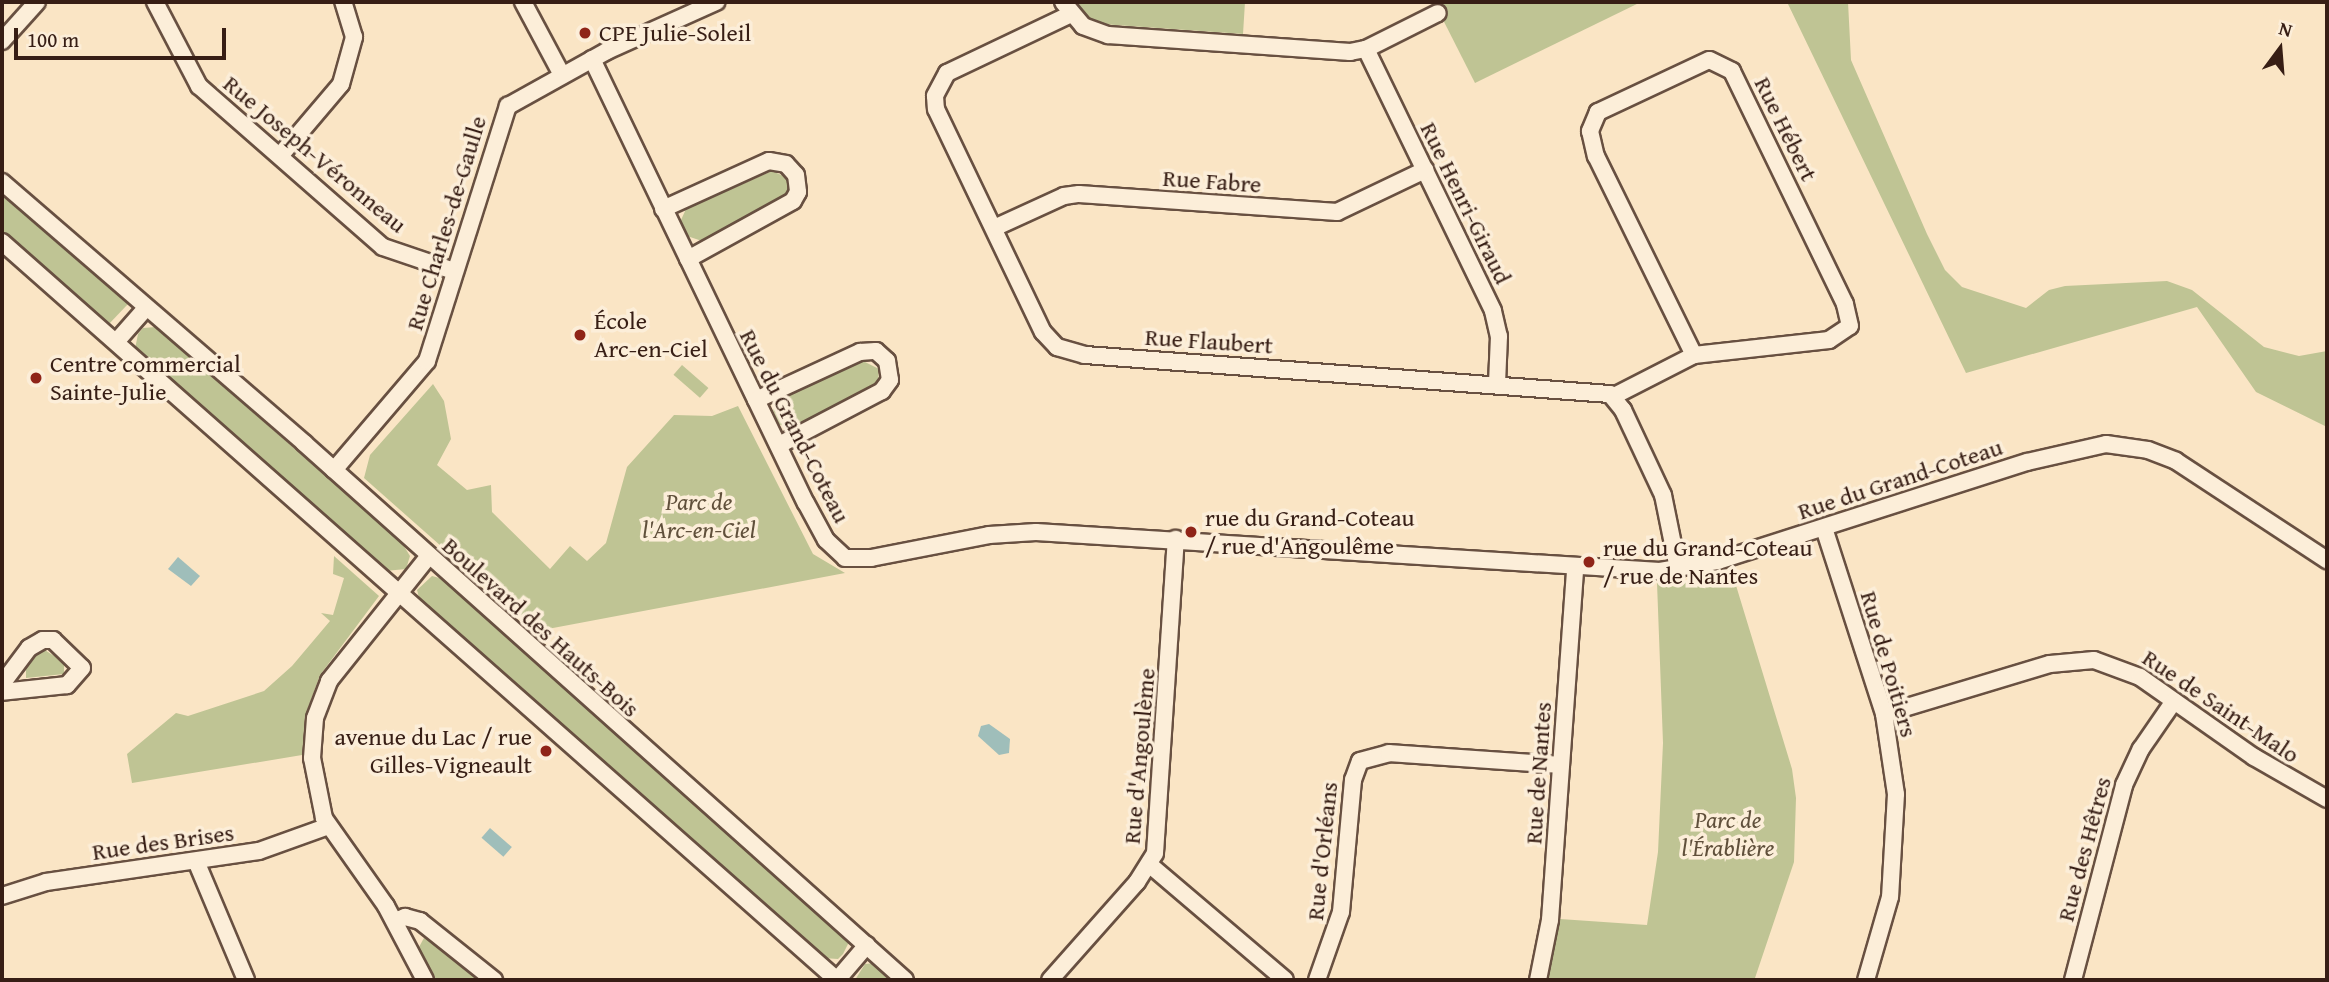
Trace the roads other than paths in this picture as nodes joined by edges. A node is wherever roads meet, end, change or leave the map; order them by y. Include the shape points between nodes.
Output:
1 (37, 2) edge
2 (155, 2) edge
3 (342, 2) edge
4 (523, 2) edge
5 (713, 2) edge
6 (1066, 8) edge
7 (1438, 13) dead end
8 (2, 41) edge
9 (1366, 49) junction
10 (592, 59) junction
11 (562, 75) junction
12 (280, 156) junction
13 (1425, 170) junction
14 (2, 182) edge
15 (663, 209) junction
16 (994, 228) junction
17 (2, 242) edge
18 (688, 259) junction
19 (454, 271) junction
20 (146, 309) junction
21 (116, 342) junction
22 (1694, 355) junction
23 (1497, 384) junction
24 (1614, 396) junction
25 (756, 400) junction
26 (779, 445) junction
27 (334, 470) junction
28 (1824, 528) junction
29 (1176, 539) junction
30 (428, 557) junction
31 (2327, 560) edge
32 (1575, 567) junction
33 (1678, 569) junction
34 (398, 593) junction
35 (2, 684) edge
36 (2, 692) edge
37 (2174, 701) junction
38 (1884, 714) junction
39 (1561, 765) junction
40 (2327, 799) edge
41 (328, 826) junction
42 (196, 861) junction
43 (1150, 865) junction
44 (2, 896) edge
45 (396, 921) junction
46 (867, 945) junction
47 (1282, 979) edge
48 (246, 980) edge
49 (425, 980) edge
50 (494, 980) edge
51 (837, 980) edge
52 (905, 980) edge
53 (1051, 980) edge
54 (1317, 980) edge
55 (1538, 980) edge
56 (1866, 980) edge
57 (2073, 980) edge

1 - 8 street
2 - 12 street, Rue Joseph-Véronneau via 192,77
3 - 12 street via 354,37 341,85
4 - 11 street
5 - 10 street, Rue Charles-de-Gaulle
6 - 9 street via 1090,30 1108,34 1334,51
6 - 16 street, Rue Flaubert via 953,70 936,89 936,109
7 - 9 street
9 - 13 street, Rue Henri-Giraud
10 - 11 street, Rue Charles-de-Gaulle
10 - 15 street, Rue du Grand-Coteau
11 - 19 street, Rue Charles-de-Gaulle via 514,101 505,112
12 - 19 street, Rue Joseph-Véronneau via 383,247
13 - 16 street, Rue Fabre via 1338,212 1079,194 1064,196
13 - 23 street, Rue Henri-Giraud via 1493,311 1499,336
14 - 20 street, Boulevard des Hauts-Bois
15 - 18 street, Rue du Grand-Coteau
15 - 18 street via 769,161 783,163 794,172 799,188 793,201
16 - 23 street, Rue Flaubert via 1043,332 1068,353
17 - 21 street
18 - 25 street, Rue du Grand-Coteau
19 - 27 street, Rue Charles-de-Gaulle via 424,366
20 - 21 street
20 - 27 street, Boulevard des Hauts-Bois
21 - 34 street
22 - 22 street, Rue Hébert via 1829,340 1850,326 1846,304 1732,71 1709,60 1598,112 1590,127 1593,150
22 - 24 street, Rue Hébert
23 - 24 street, Rue Flaubert
24 - 33 street via 1667,506
25 - 26 street, Rue du Grand-Coteau
25 - 26 street via 865,350 876,351 887,361 890,380 882,391
26 - 29 street, Rue du Grand-Coteau via 826,540 845,558 871,558 1000,534
27 - 30 street, Boulevard des Hauts-Bois
28 - 31 street, Rue du Grand-Coteau via 2064,451 2121,445 2176,461
28 - 33 street, Rue du Grand-Coteau
28 - 38 street, Rue de Poitiers
29 - 32 street, Rue du Grand-Coteau
29 - 43 street, Rue d'Angoulème via 1159,820
30 - 34 street
30 - 46 street, Boulevard des Hauts-Bois
32 - 33 street, Rue du Grand-Coteau
32 - 39 street, Rue de Nantes
34 - 41 street via 342,659 317,710 313,780
34 - 51 street
35 - 36 street via 29,648 43,640 53,640 82,668 67,685
37 - 38 street, Rue de Saint-Malo via 2133,673 2081,659
37 - 40 street, Rue de Saint-Malo via 2270,768
37 - 57 street, Rue des Hêtres via 2141,749 2124,785
38 - 56 street, Rue de Poitiers via 1896,802 1895,862 1886,919
39 - 54 street, Rue d'Orléans via 1389,752 1360,761 1353,780 1339,922
39 - 55 street, Rue de Nantes via 1550,920
41 - 42 street, Rue des Brises via 265,850
41 - 45 street
42 - 44 street, Rue des Brises via 46,882
42 - 48 street
43 - 47 street
43 - 53 street, Rue d'Angoulème
45 - 49 street
45 - 50 street via 405,917 420,921
46 - 51 street
46 - 52 street, Boulevard des Hauts-Bois

